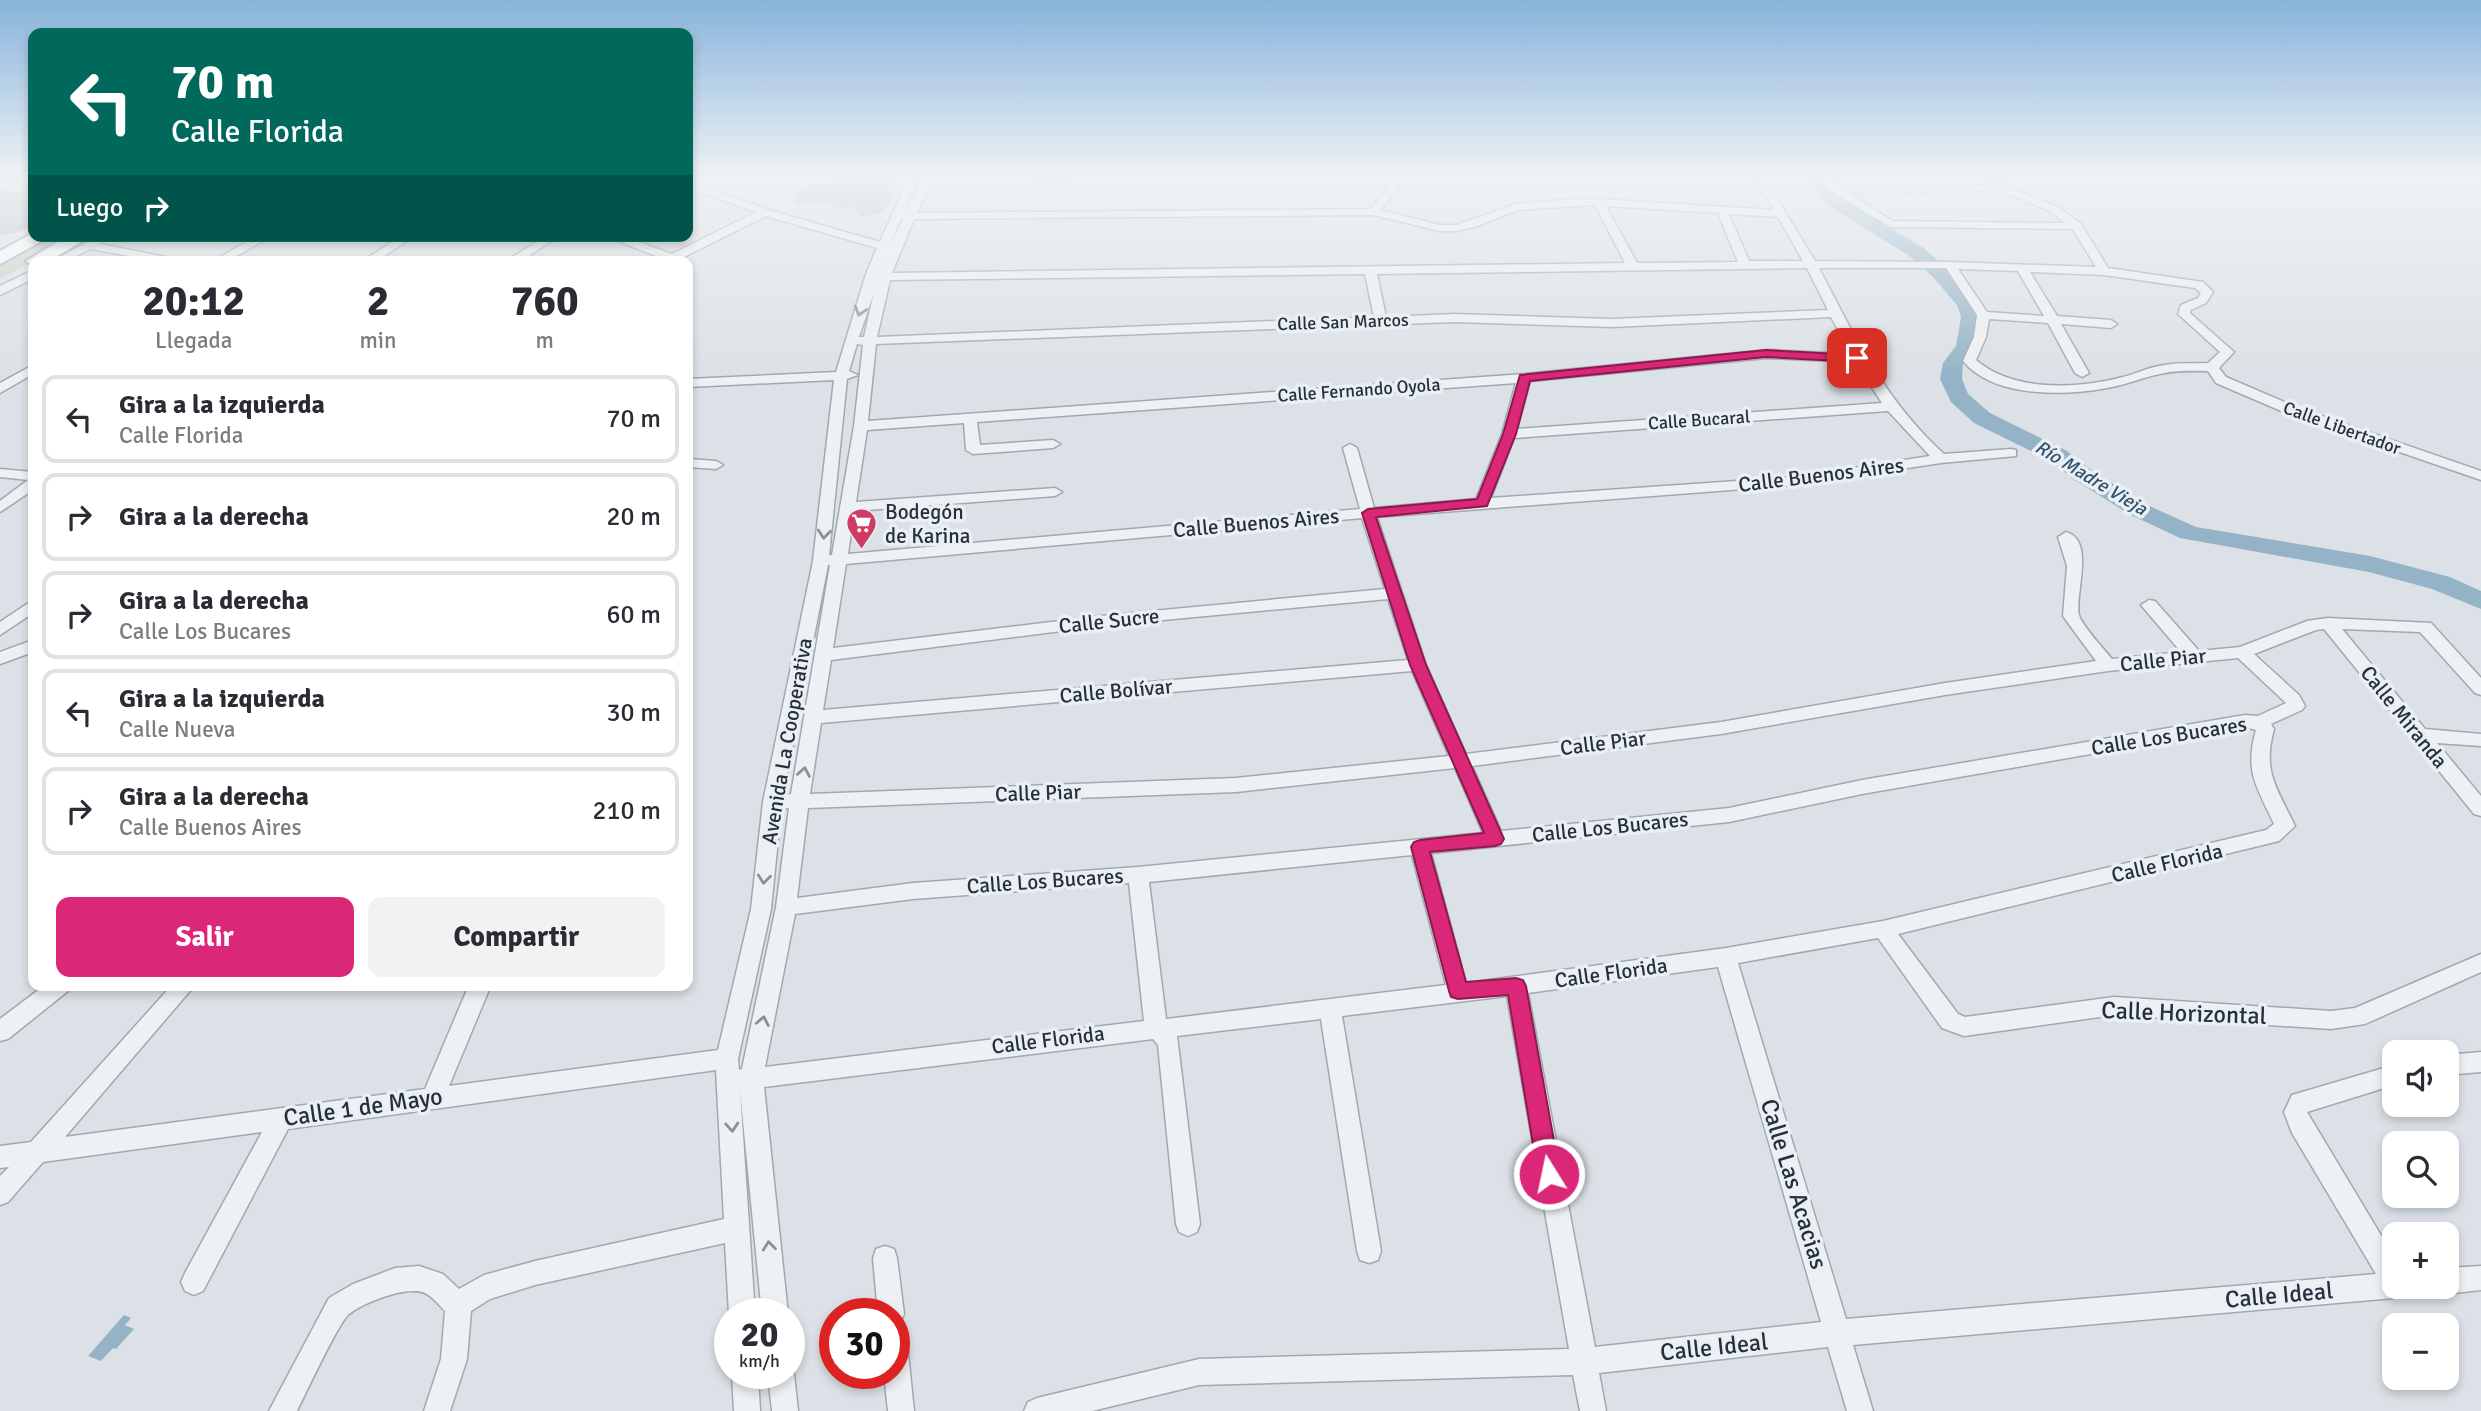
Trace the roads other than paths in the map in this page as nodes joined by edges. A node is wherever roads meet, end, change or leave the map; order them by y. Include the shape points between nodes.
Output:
1 (26, 245) edge
2 (75, 245) edge
3 (80, 245) edge
4 (103, 245) edge
5 (249, 245) edge
6 (395, 245) edge
7 (539, 245) edge
8 (632, 245) edge
9 (699, 245) edge
10 (876, 245) edge
11 (892, 245) edge
12 (1621, 245) edge
13 (1737, 245) edge
14 (1800, 245) edge
15 (2088, 245) edge
16 (890, 249) junction
17 (47, 256) edge
18 (65, 256) edge
19 (156, 256) edge
20 (228, 256) edge
21 (377, 256) edge
22 (520, 256) edge
23 (659, 256) edge
24 (677, 256) edge
25 (0, 258) edge
26 (28, 264) edge
27 (1811, 264) junction
28 (1745, 265) junction
29 (1944, 265) junction
30 (1633, 267) junction
31 (2022, 268) junction
32 (1370, 270) junction
33 (2104, 271) junction
34 (28, 277) edge
35 (885, 277) junction
36 (0, 279) edge
37 (0, 291) edge
38 (1835, 313) junction
39 (1983, 315) junction
40 (1381, 321) junction
41 (2051, 321) junction
42 (2111, 324) dead end
43 (870, 341) junction
44 (851, 342) junction
45 (1857, 358) junction
46 (2212, 367) junction
47 (28, 372) edge
48 (2082, 373) dead end
49 (865, 374) junction
50 (841, 376) junction
51 (1524, 378) junction
52 (693, 383) edge
53 (0, 389) edge
54 (1888, 407) junction
55 (970, 418) junction
56 (861, 426) junction
57 (1509, 434) junction
58 (1053, 444) dead end
59 (1350, 448) dead end
60 (2011, 453) dead end
61 (1941, 459) junction
62 (693, 463) edge
63 (716, 464) dead end
64 (0, 472) edge
65 (28, 475) edge
66 (2481, 476) edge
67 (28, 487) edge
68 (1055, 492) dead end
69 (1482, 503) junction
70 (848, 507) junction
71 (0, 508) edge
72 (1368, 513) junction
73 (2066, 537) dead end
74 (830, 561) junction
75 (1394, 593) junction
76 (2149, 605) dead end
77 (28, 609) edge
78 (2328, 624) junction
79 (0, 630) edge
80 (28, 648) edge
81 (2242, 652) junction
82 (825, 655) junction
83 (2194, 656) junction
84 (0, 658) edge
85 (1418, 665) junction
86 (2108, 665) junction
87 (2481, 689) edge
88 (814, 717) junction
89 (2260, 722) junction
90 (2418, 735) junction
91 (2481, 740) edge
92 (1462, 761) junction
93 (772, 802) junction
94 (799, 802) junction
95 (2481, 809) edge
96 (1495, 839) junction
97 (1420, 847) junction
98 (1138, 874) junction
99 (786, 907) junction
100 (1883, 929) junction
101 (1726, 957) junction
102 (2481, 963) edge
103 (1516, 986) junction
104 (53, 991) edge
105 (180, 991) edge
106 (477, 991) edge
107 (1458, 991) junction
108 (1330, 1007) junction
109 (1156, 1027) junction
110 (0, 1032) edge
111 (2481, 1062) edge
112 (2459, 1064) edge
113 (728, 1070) junction
114 (752, 1076) junction
115 (2382, 1078) edge
116 (433, 1097) junction
117 (282, 1118) junction
118 (40, 1152) junction
119 (0, 1157) edge
120 (0, 1194) edge
121 (1188, 1224) dead end
122 (738, 1228) junction
123 (1369, 1251) dead end
124 (885, 1258) dead end
125 (2382, 1263) edge
126 (2481, 1278) edge
127 (2459, 1280) edge
128 (194, 1282) dead end
129 (2382, 1284) edge
130 (741, 1298) edge
131 (773, 1298) edge
132 (889, 1298) edge
133 (458, 1305) junction
134 (1839, 1333) junction
135 (1582, 1362) junction
136 (746, 1389) edge
137 (783, 1389) edge
138 (899, 1389) edge
139 (282, 1411) edge
140 (437, 1411) edge
141 (747, 1411) edge
142 (785, 1411) edge
143 (901, 1411) edge
144 (1037, 1411) edge
145 (1592, 1411) edge
146 (1860, 1411) edge

1 - 25 main road
2 - 17 main road
3 - 18 street
4 - 19 street
5 - 20 street
6 - 21 street
7 - 22 street
8 - 23 street
9 - 24 street
10 - 16 street
11 - 16 street, Avenida La Cooperativa
12 - 30 street
13 - 28 street
14 - 27 street
15 - 33 street
16 - 35 street, Avenida La Cooperativa
16 -> 44 street, Avenida La Cooperativa via 872,274
26 - 36 main road
27 - 28 street
27 - 29 street
27 - 38 street
28 - 30 street
29 - 31 street
29 - 39 street
30 - 32 street
31 - 33 street
31 - 41 street
32 - 35 street
32 - 40 street
33 - 46 street via 2192,282 2207,292 2202,300 2185,308 2184,314 2228,352
34 - 37 street
35 - 43 street, Avenida La Cooperativa
38 - 40 street, Calle San Marcos via 1612,323 1455,318
38 - 45 street
39 - 41 street
39 - 46 street via 1980,337 1969,361 1992,379 2042,388 2120,382 2163,369
40 - 43 street, Calle San Marcos
41 - 42 street
41 - 48 street
43 - 44 street, Calle San Marcos
43 - 49 street, Avenida La Cooperativa
44 - 50 street, Avenida La Cooperativa
45 - 51 street, Calle Fernando Oyola via 1766,354
45 - 54 street
46 - 66 street, Calle Libertador via 2221,380 2258,396
47 - 53 street
49 - 50 street
49 - 56 street, Avenida La Cooperativa
50 - 52 street
50 -> 74 street, Avenida La Cooperativa
51 - 55 street, Calle Fernando Oyola
51 - 57 street
54 - 57 street, Calle Bucaral
54 - 61 street
55 - 56 street, Calle Fernando Oyola
55 - 58 street via 973,450
56 - 70 street, Avenida La Cooperativa
57 - 69 street
59 - 72 street
60 - 61 street, Calle Buenos Aires
61 - 69 street, Calle Buenos Aires via 1795,481
62 - 63 street
64 - 65 street
67 - 71 street
68 - 70 street
69 - 72 street, Calle Buenos Aires
70 - 74 street, Avenida La Cooperativa
72 - 74 street, Calle Buenos Aires
72 - 75 street
73 - 86 street via 2076,562 2071,616
74 - 82 street, Avenida La Cooperativa
74 - 93 street, Avenida La Cooperativa
75 - 82 street, Calle Sucre via 1110,620
75 - 85 street
76 - 83 street
77 - 79 street
78 - 81 street, Calle Piar
78 - 87 street, Calle Piar via 2425,627
78 - 90 street, Calle Miranda
80 - 84 street
81 - 83 street, Calle Piar
81 - 89 street via 2296,703
82 - 88 street, Avenida La Cooperativa
83 - 86 street, Calle Piar
85 - 88 street, Calle Bolívar
85 - 92 street
86 - 92 street, Calle Piar via 1721,728
94 -> 88 street, Avenida La Cooperativa
89 - 96 street, Calle Los Bucares via 1862,787 1729,815
89 - 100 street, Calle Florida via 2265,729 2258,769 2264,790 2285,826 2272,836
90 - 91 street
90 - 95 street, Calle Miranda
92 - 94 street, Calle Piar via 1236,785
92 - 96 street
93 - 94 street, Calle Piar
93 -> 113 street, Avenida La Cooperativa via 761,909
94 - 99 street, Avenida La Cooperativa
96 - 97 street, Calle Los Bucares
97 - 98 street, Calle Los Bucares
97 - 107 street
98 - 99 street, Calle Los Bucares via 913,891
98 - 109 street
114 -> 99 street, Avenida La Cooperativa
100 - 101 street, Calle Florida
100 - 102 street, Calle Horizontal via 1950,1021 1964,1027 2114,1006 2331,1020 2357,1017
101 - 103 street, Calle Florida
101 - 134 street, Calle Las Acacias
103 - 107 street, Calle Florida
103 - 135 street
104 - 110 street
105 - 118 street
106 - 116 street
107 - 108 street, Calle Florida
108 - 109 street, Calle Florida
108 - 123 street
109 - 114 street, Calle Florida
109 - 121 street via 1169,1042
111 - 112 street
113 - 114 street, Calle Florida
113 - 116 street, Calle 1 de Mayo
113 -> 122 street, Avenida La Cooperativa
131 -> 114 street, Avenida La Cooperativa
115 - 125 street via 2300,1102 2295,1112
116 - 117 street, Calle 1 de Mayo
117 - 118 street, Calle 1 de Mayo
117 - 128 street
118 - 119 street, Calle 1 de Mayo
118 - 120 street
122 - 130 street, Avenida La Cooperativa
122 - 133 street via 535,1273 484,1288
124 - 132 street
126 - 127 street
129 - 134 street, Calle Ideal
133 - 139 street via 434,1283 419,1279 395,1281 346,1302 338,1307
133 - 140 street via 458,1351
134 - 135 street, Calle Ideal
134 - 146 street, Calle Las Acacias
135 - 144 street, Calle Ideal via 1199,1372
135 - 145 street
136 - 141 street
137 - 142 street
138 - 143 street

